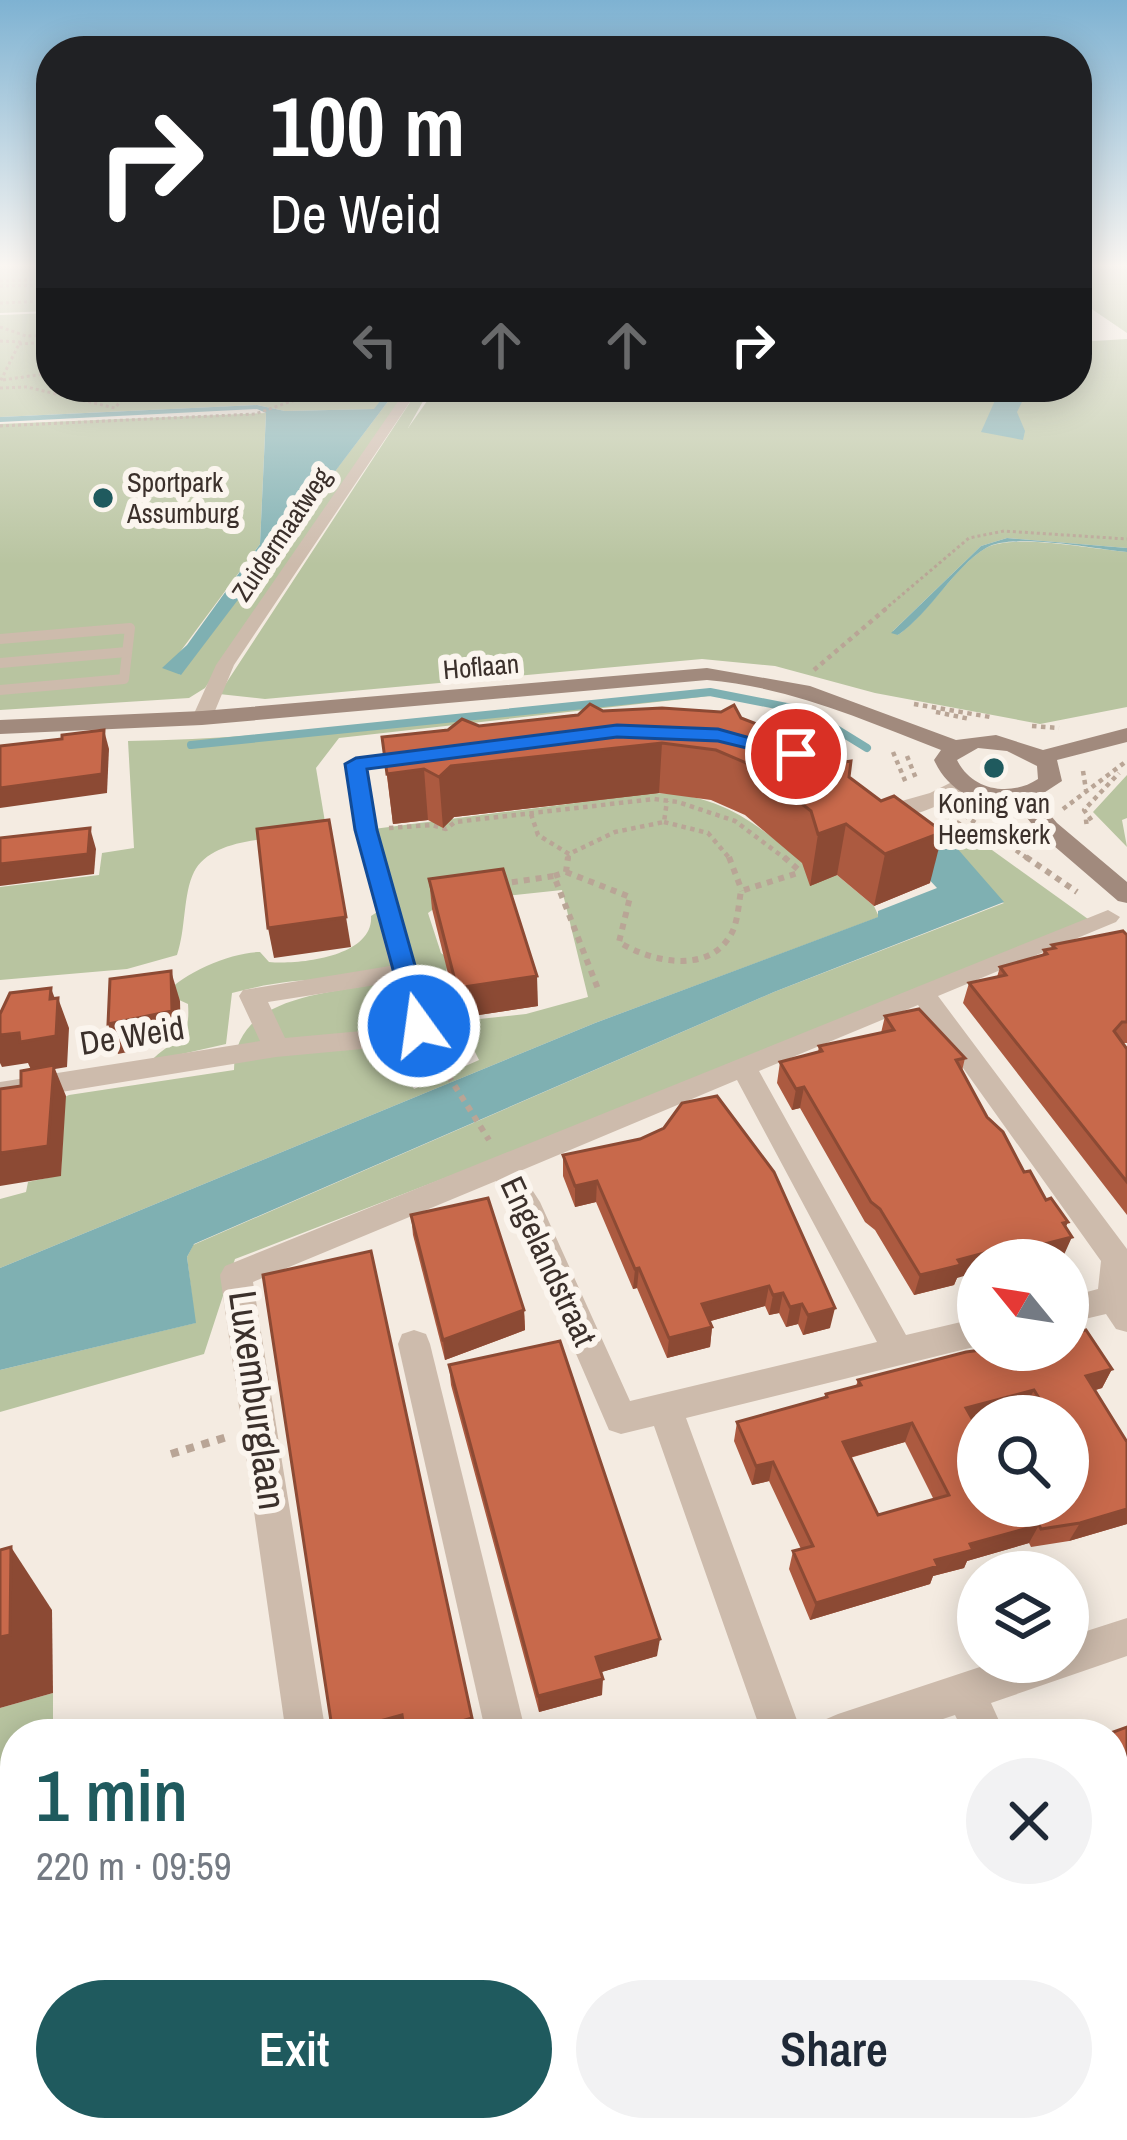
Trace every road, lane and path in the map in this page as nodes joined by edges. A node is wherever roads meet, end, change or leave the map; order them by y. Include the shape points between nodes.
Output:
1 (9, 365) joint
2 (0, 366) edge
3 (36, 376) edge
4 (1, 383) edge
5 (36, 389) edge
6 (90, 402) edge
7 (120, 402) edge
8 (290, 402) edge
9 (404, 402) edge
10 (0, 426) edge
11 (1127, 539) edge
12 (0, 639) edge
13 (127, 652) junction
14 (0, 663) edge
15 (795, 687) junction
16 (0, 690) edge
17 (202, 718) junction
18 (0, 727) edge
19 (1127, 735) edge
20 (955, 748) junction
21 (451, 752) edge
22 (1041, 757) junction
23 (1127, 761) edge
24 (854, 786) edge
25 (956, 795) junction
26 (1022, 796) junction
27 (668, 800) junction
28 (1073, 805) dead end
29 (530, 814) junction
30 (664, 822) junction
31 (366, 830) junction
32 (569, 854) junction
33 (566, 872) junction
34 (554, 876) junction
35 (490, 885) edge
36 (742, 891) junction
37 (1127, 895) edge
38 (1108, 917) joint
39 (406, 972) junction
40 (598, 989) dead end
41 (924, 995) junction
42 (276, 1048) junction
43 (745, 1069) junction
44 (444, 1074) dead end
45 (0, 1093) edge
46 (484, 1132) dead end
47 (502, 1167) junction
48 (1120, 1309) edge
49 (1089, 1310) edge
50 (957, 1337) edge
51 (415, 1344) dead end
52 (898, 1352) junction
53 (665, 1408) junction
54 (259, 1426) junction
55 (171, 1454) dead end
56 (1127, 1637) edge
57 (1089, 1650) edge
58 (992, 1683) edge
59 (965, 1692) junction
60 (303, 1719) edge
61 (502, 1719) edge
62 (777, 1719) edge
63 (883, 1719) edge
64 (978, 1719) edge

1 - 2 path
1 - 4 path
3 - 4 path
4 - 5 path
6 - 7 path
8 - 10 path via 255,413
9 - 17 street, Zuidermaatweg via 225,665
11 - 15 path via 1004,531 969,538
12 - 13 lane via 130,628
13 - 14 lane
13 - 16 lane via 124,680
15 - 17 main road, Hoflaan via 706,674
15 - 20 main road, Hoflaan
17 - 18 main road, Hoflaan
19 - 22 main road
20 - 22 main road via 994,741
20 - 25 main road via 946,760
21 - 31 street, De Weid via 356,764
22 - 26 main road via 1049,781
23 - 28 path
24 - 25 street via 888,812
25 - 26 main road
25 - 38 path
26 - 37 main road via 1048,829
27 - 29 path
27 - 30 path
27 - 36 path via 718,808 802,872
29 - 31 path via 446,829
29 - 32 path via 538,835
30 - 32 path via 596,838
30 - 36 path via 715,837 731,852
31 - 39 street, De Weid
32 - 33 path
33 - 34 path
33 - 36 path via 630,897 619,942 667,964 718,949 732,934
34 - 35 path
34 - 40 path
38 - 41 street, Engelandstraat
39 - 42 street, De Weid via 419,1026
39 - 42 street via 252,996
41 - 43 street, Engelandstraat
41 - 48 street via 1117,1259
42 - 45 street, De Weid
43 - 47 street, Engelandstraat
43 - 52 street
44 - 46 path
47 - 53 street, Engelandstraat via 621,1420
47 - 54 street, Luxemburglaan via 236,1275
48 - 49 street
50 - 52 street, Engelandstraat
51 - 61 street
52 - 53 street, Engelandstraat
53 - 62 street
54 - 55 path
54 - 60 street, Luxemburglaan
56 - 57 street
58 - 59 street
59 - 63 street
59 - 64 street

